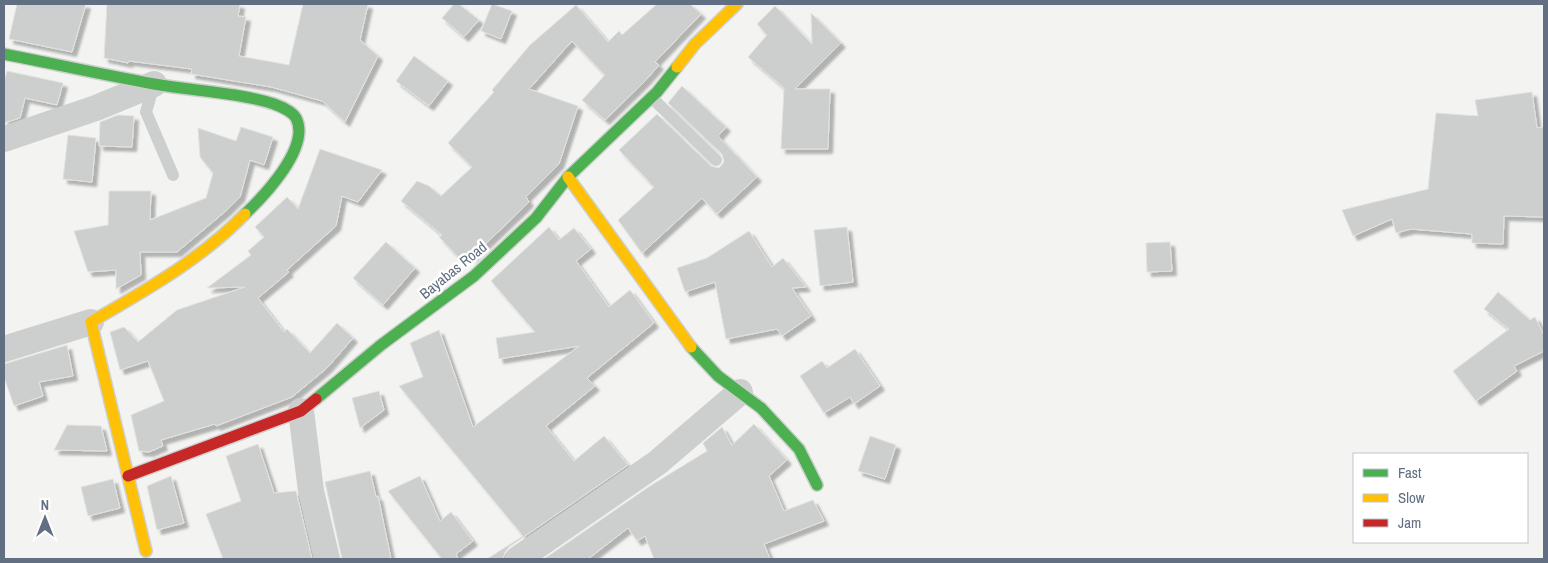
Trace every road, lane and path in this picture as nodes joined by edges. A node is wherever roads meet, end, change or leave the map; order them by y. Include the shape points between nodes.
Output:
1 (737, 4) edge
2 (4, 54) edge
3 (154, 84) junction
4 (651, 97) junction
5 (4, 139) edge
6 (716, 160) dead end
7 (173, 175) dead end
8 (568, 177) junction
9 (91, 322) junction
10 (4, 350) edge
11 (740, 392) junction
12 (301, 410) junction
13 (128, 476) junction
14 (817, 485) dead end
15 (146, 551) dead end
16 (327, 559) edge
17 (518, 559) edge

1 - 4 street, Bayabas Road via 695,44
2 - 3 street
3 - 5 street via 96,108
3 - 7 lane via 146,112
3 - 9 street via 274,104 297,120 299,132 293,155 266,192 212,245 162,280
4 - 6 lane
4 - 8 street, Bayabas Road
8 - 11 street via 686,342 718,376
8 - 12 street, Bayabas Road via 536,218 474,276
9 - 10 street
9 - 13 street via 110,387
11 - 14 street via 761,408 799,449
11 - 17 street via 657,463
12 - 13 street, Bayabas Road
12 - 16 street via 311,490
13 - 15 street

